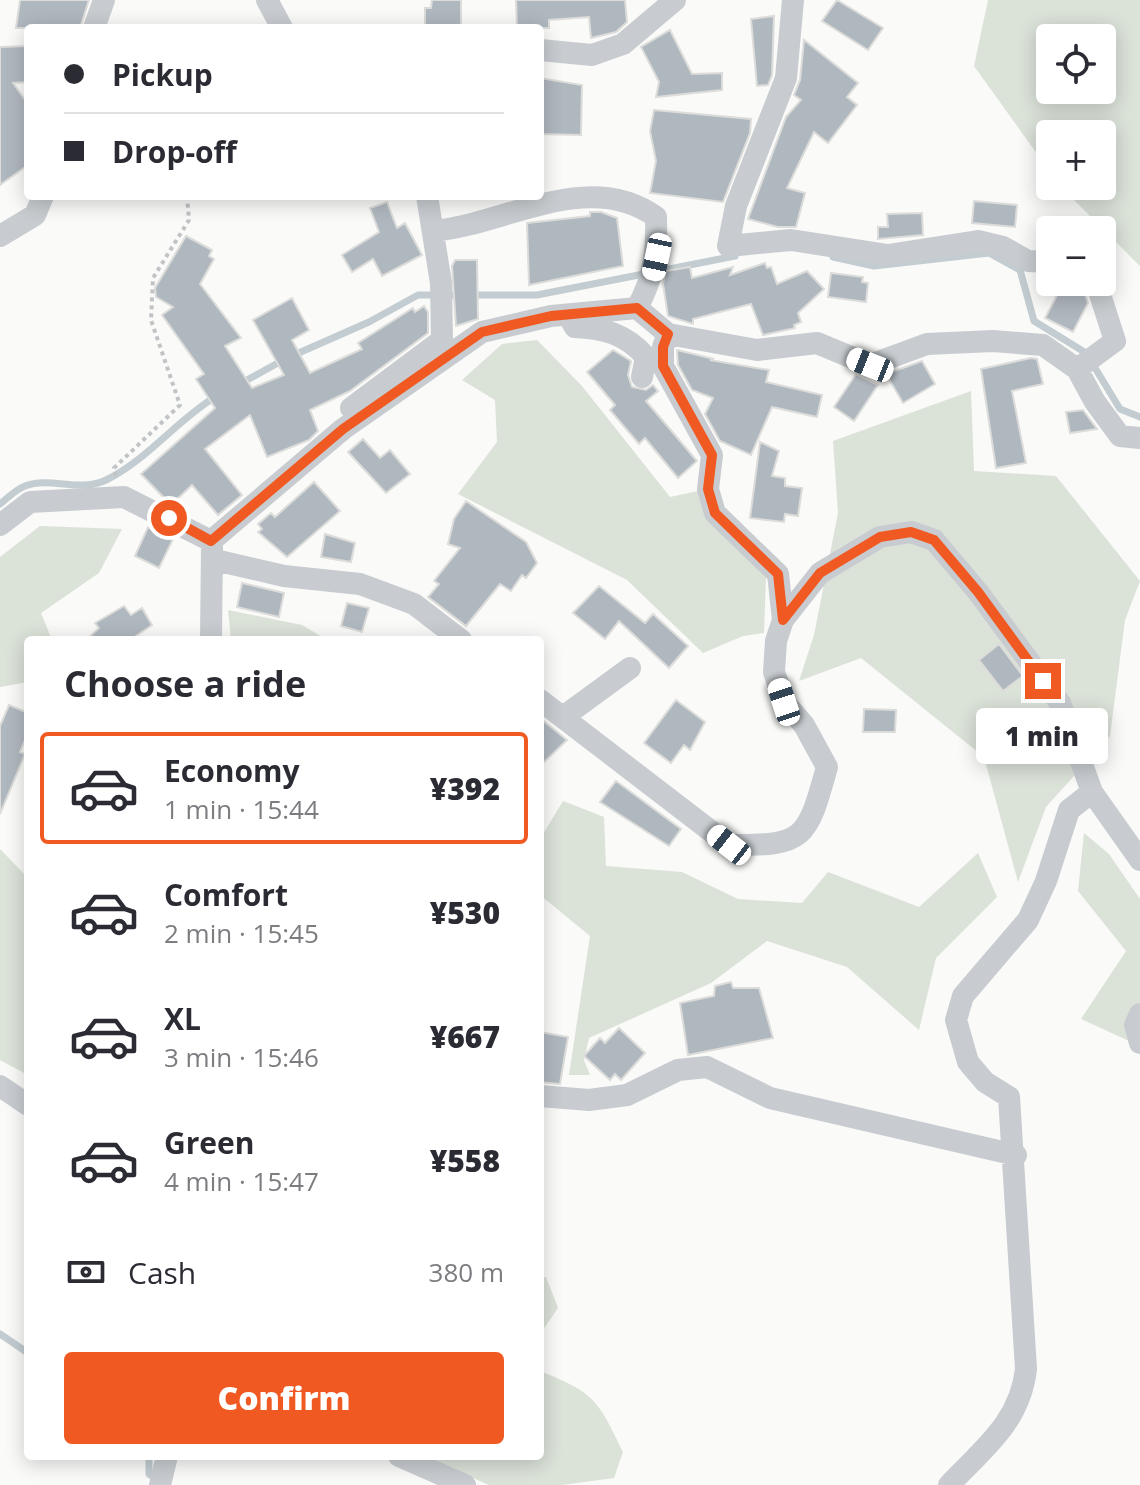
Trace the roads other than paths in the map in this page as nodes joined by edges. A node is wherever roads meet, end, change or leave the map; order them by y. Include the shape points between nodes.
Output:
1 (104, 0) edge
2 (267, 0) edge
3 (675, 0) edge
4 (793, 0) edge
5 (95, 24) edge
6 (280, 24) edge
7 (544, 50) edge
8 (41, 200) edge
9 (428, 200) edge
10 (433, 231) junction
11 (0, 236) edge
12 (1036, 261) edge
13 (1101, 296) edge
14 (637, 308) junction
15 (568, 315) junction
16 (668, 334) junction
17 (1077, 369) junction
18 (642, 377) dead end
19 (343, 429) junction
20 (1140, 438) edge
21 (0, 525) edge
22 (213, 551) junction
23 (783, 620) junction
24 (211, 636) edge
25 (456, 636) edge
26 (630, 668) dead end
27 (544, 703) edge
28 (563, 717) junction
29 (1092, 792) junction
30 (1140, 860) edge
31 (1140, 1014) edge
32 (1140, 1043) edge
33 (0, 1086) edge
34 (544, 1096) edge
35 (24, 1102) edge
36 (1016, 1155) junction
37 (166, 1460) edge
38 (408, 1460) edge
39 (160, 1485) edge
40 (465, 1485) edge
41 (949, 1485) edge

1 - 5 street
2 - 6 street
3 - 7 street via 623,44 592,55
4 - 12 street via 786,78 736,206 728,246 791,240 888,255 978,241
8 - 11 street via 35,215
9 - 10 street
10 - 14 street via 464,229 539,203 600,198 644,208 656,217 657,257
10 - 19 street via 442,340 345,413
13 - 17 street via 1115,341
14 - 15 street
14 - 16 street
15 - 18 street via 575,327 599,328 633,342 646,357
15 - 19 street via 482,332
16 - 17 street via 757,350 817,343 870,365 927,344 1043,345
16 - 23 street via 663,366 712,455 708,489 715,513 778,574
17 - 20 street via 1120,436
19 - 22 street
21 - 22 street via 30,502 124,497
22 - 24 street
22 - 25 street via 284,576 360,584 414,604
23 - 28 street via 774,672 784,702 827,767 813,818 797,839 767,846 729,845
23 - 29 street via 820,573 880,537 911,532 934,540 1060,703
26 - 28 street
27 - 28 street
29 - 30 street
29 - 36 street via 1069,810 1028,920 963,996 956,1020 968,1062 985,1082 1009,1097
31 - 32 street via 1135,1025
33 - 35 street
34 - 36 street via 589,1100 627,1095 678,1070 707,1067 770,1098
36 - 41 street via 1023,1397 1006,1424
37 - 39 street
38 - 40 street

